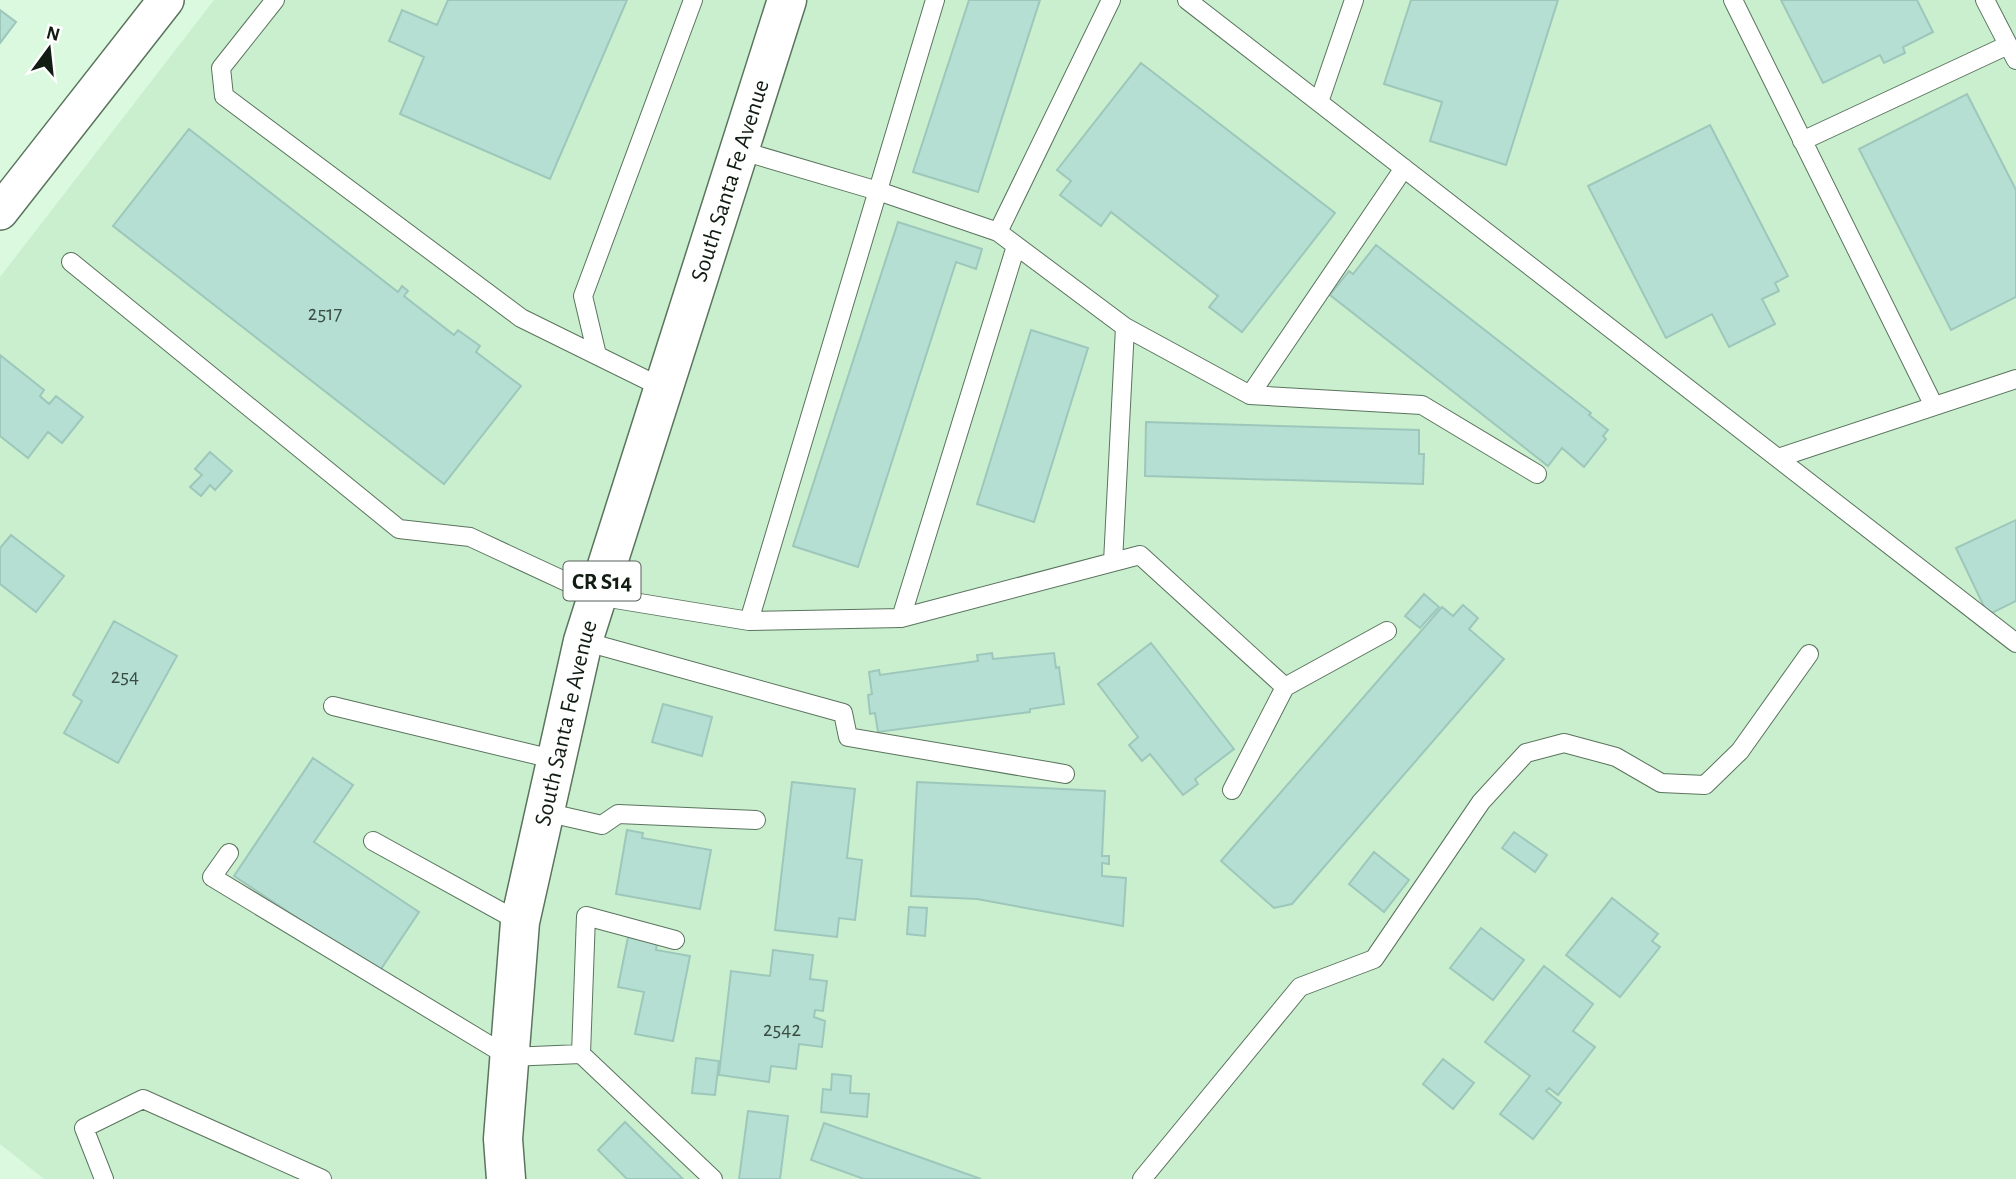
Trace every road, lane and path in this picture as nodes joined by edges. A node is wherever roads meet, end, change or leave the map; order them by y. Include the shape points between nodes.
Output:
1 (166, 0) edge
2 (275, 0) edge
3 (693, 0) edge
4 (787, 0) edge
5 (935, 0) edge
6 (1111, 0) edge
7 (1187, 0) edge
8 (1354, 0) edge
9 (1733, 0) edge
10 (1985, 0) edge
11 (2012, 53) edge
12 (1319, 102) junction
13 (1802, 141) junction
14 (739, 150) junction
15 (1404, 168) junction
16 (878, 191) junction
17 (0, 212) edge
18 (998, 232) junction
19 (1016, 246) junction
20 (71, 262) dead end
21 (1125, 327) junction
22 (597, 355) junction
23 (2016, 379) edge
24 (663, 388) junction
25 (1250, 395) junction
26 (1934, 406) junction
27 (1778, 458) junction
28 (1537, 474) dead end
29 (1114, 562) junction
30 (597, 596) junction
31 (901, 618) junction
32 (749, 621) junction
33 (1387, 631) dead end
34 (583, 640) junction
35 (2016, 643) edge
36 (1809, 654) dead end
37 (1285, 687) junction
38 (333, 706) dead end
39 (556, 760) junction
40 (1065, 774) dead end
41 (1232, 790) dead end
42 (545, 812) junction
43 (755, 820) dead end
44 (373, 841) dead end
45 (229, 853) dead end
46 (520, 922) junction
47 (675, 940) dead end
48 (581, 1054) junction
49 (509, 1056) junction
50 (309, 1177) edge
51 (104, 1179) edge
52 (506, 1179) edge
53 (713, 1179) edge
54 (1142, 1179) edge

1 - 17 street
2 - 22 lane via 221,68 223,96 521,318
3 - 22 lane via 583,296
4 - 14 main road, South Santa Fe Avenue / CR S14
5 - 16 lane
6 - 18 lane
7 - 12 lane
8 - 12 lane
9 - 13 lane
10 - 11 lane
11 - 13 lane
12 - 15 lane
13 - 26 lane
14 - 16 lane
14 - 24 main road, South Santa Fe Avenue / CR S14
15 - 25 lane
15 - 27 lane
16 - 18 lane
16 - 32 lane
18 - 19 lane
19 - 21 lane
19 - 31 lane
20 - 30 lane via 399,529 470,537
21 - 25 lane
21 - 29 lane
22 - 24 lane
23 - 26 lane
24 - 30 main road, South Santa Fe Avenue / CR S14
25 - 28 lane via 1422,405
26 - 27 lane
27 - 35 lane
29 - 31 lane
29 - 37 lane via 1140,555
30 - 32 lane
30 - 34 main road, South Santa Fe Avenue / CR S14
31 - 32 lane
33 - 37 lane
34 - 39 main road, South Santa Fe Avenue / CR S14
34 - 40 lane via 843,713 848,737
36 - 54 lane via 1740,751 1705,786 1661,783 1616,757 1564,743 1526,753 1481,802 1374,959 1300,987
37 - 41 lane
38 - 39 lane
39 - 42 main road, South Santa Fe Avenue / CR S14
42 - 43 lane via 602,825 618,814
42 - 46 main road, South Santa Fe Avenue / CR S14
44 - 46 lane
45 - 49 lane via 212,877
46 - 49 main road, South Santa Fe Avenue / CR S14
47 - 48 lane via 586,916
48 - 49 lane
48 - 53 lane
49 - 52 main road, South Santa Fe Avenue / CR S14 via 503,1139
50 - 51 lane via 143,1099 83,1128

